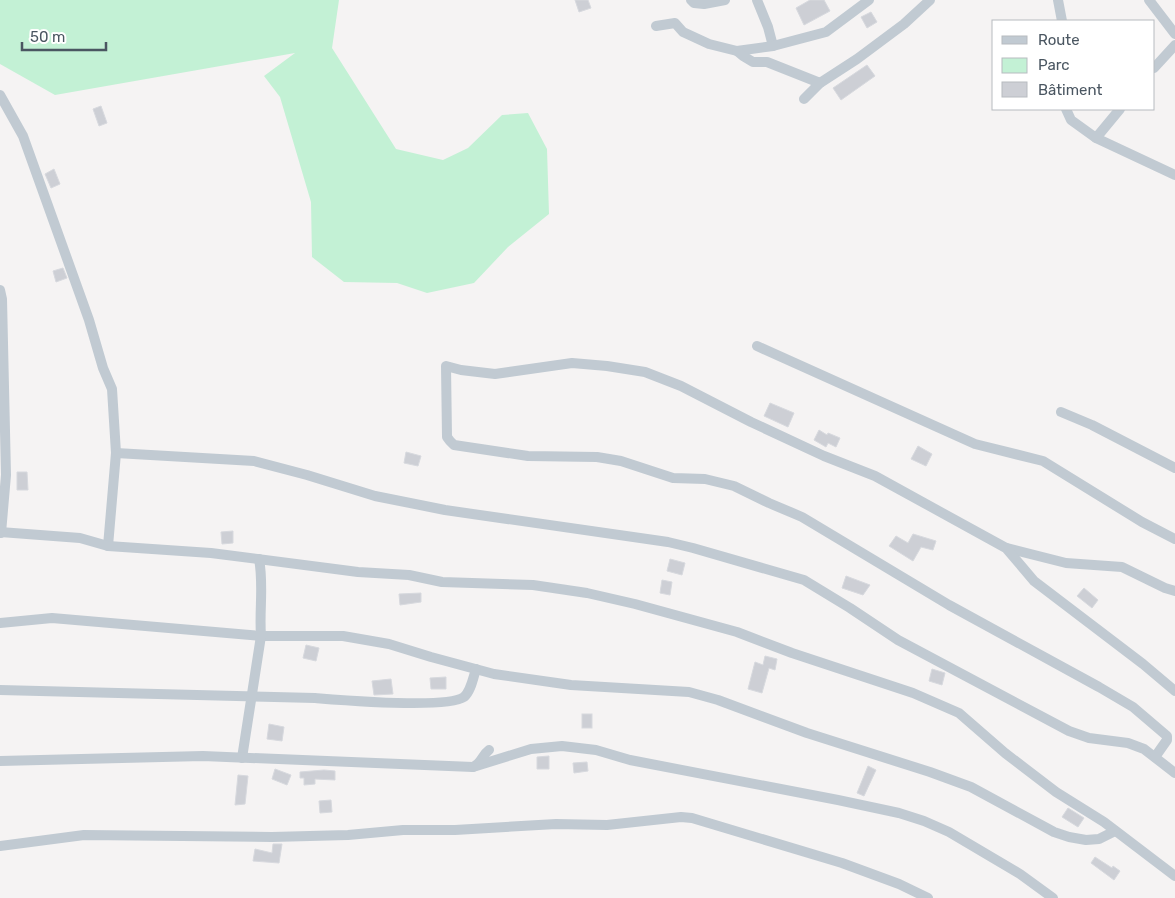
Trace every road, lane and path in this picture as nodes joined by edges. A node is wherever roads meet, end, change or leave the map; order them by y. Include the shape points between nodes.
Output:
1 (692, 0) edge
2 (725, 0) edge
3 (757, 0) edge
4 (869, 0) edge
5 (928, 0) edge
6 (1058, 0) edge
7 (1149, 0) edge
8 (1062, 20) edge
9 (656, 26) dead end
10 (1175, 34) edge
11 (1175, 45) edge
12 (773, 46) junction
13 (737, 51) junction
14 (1155, 67) edge
15 (820, 83) junction
16 (0, 95) edge
17 (804, 99) dead end
18 (1066, 110) edge
19 (1119, 110) edge
20 (1096, 138) junction
21 (1175, 175) edge
22 (0, 290) edge
23 (757, 346) dead end
24 (1061, 412) dead end
25 (116, 453) junction
26 (1175, 468) edge
27 (1, 533) edge
28 (1175, 539) edge
29 (108, 546) junction
30 (1006, 548) junction
31 (260, 559) junction
32 (1175, 591) edge
33 (2, 620) edge
34 (261, 636) junction
35 (476, 669) junction
36 (0, 690) edge
37 (1175, 691) edge
38 (252, 696) junction
39 (489, 750) dead end
40 (1155, 757) junction
41 (242, 758) junction
42 (0, 761) edge
43 (473, 767) junction
44 (1175, 772) edge
45 (1115, 831) junction
46 (0, 846) edge
47 (1175, 876) edge
48 (928, 898) edge
49 (1053, 898) edge

1 - 2 street via 704,4
3 - 12 street
4 - 12 street via 826,32
5 - 15 street via 904,24
6 - 8 street
7 - 10 street
9 - 13 street via 675,23 683,32 709,44
11 - 14 street
12 - 13 street
13 - 15 street via 753,62 767,62
15 - 17 street
16 - 25 street via 23,136 112,389
18 - 20 street via 1071,120
19 - 20 street
20 - 21 street
22 - 27 street via 6,475
23 - 28 street via 974,444 1043,461
24 - 26 street
25 - 29 street
25 - 40 street via 254,461 375,496 445,510 668,542 764,568 804,580 898,640 1069,731 1089,738 1128,743
27 - 29 street via 80,538
29 - 31 street
30 - 32 street via 1066,563 1122,567
30 - 37 street via 1034,581
30 - 40 street via 875,476 824,456 645,372 572,364 495,374 446,366 447,437 454,445 528,456 621,461 673,478 734,486 802,517 949,605 1133,707 1167,736
31 - 34 street
31 - 45 street via 409,575 442,582 533,585 587,593 737,632 792,654 913,693 959,713 1056,792
33 - 34 street via 52,618
34 - 35 street via 343,636 389,644
34 - 38 street
35 - 38 street via 468,693 454,700 405,703
35 - 45 street via 571,685 689,692 971,787 1054,832 1086,840 1099,839
36 - 38 street
38 - 41 street
39 - 43 street
40 - 44 street
41 - 42 street
41 - 43 street
43 - 49 street via 531,749 562,746 596,750 630,760 864,805 924,821 949,832 1020,874
45 - 47 street
46 - 48 street via 84,835 348,835 556,824 607,825 681,817 842,863

